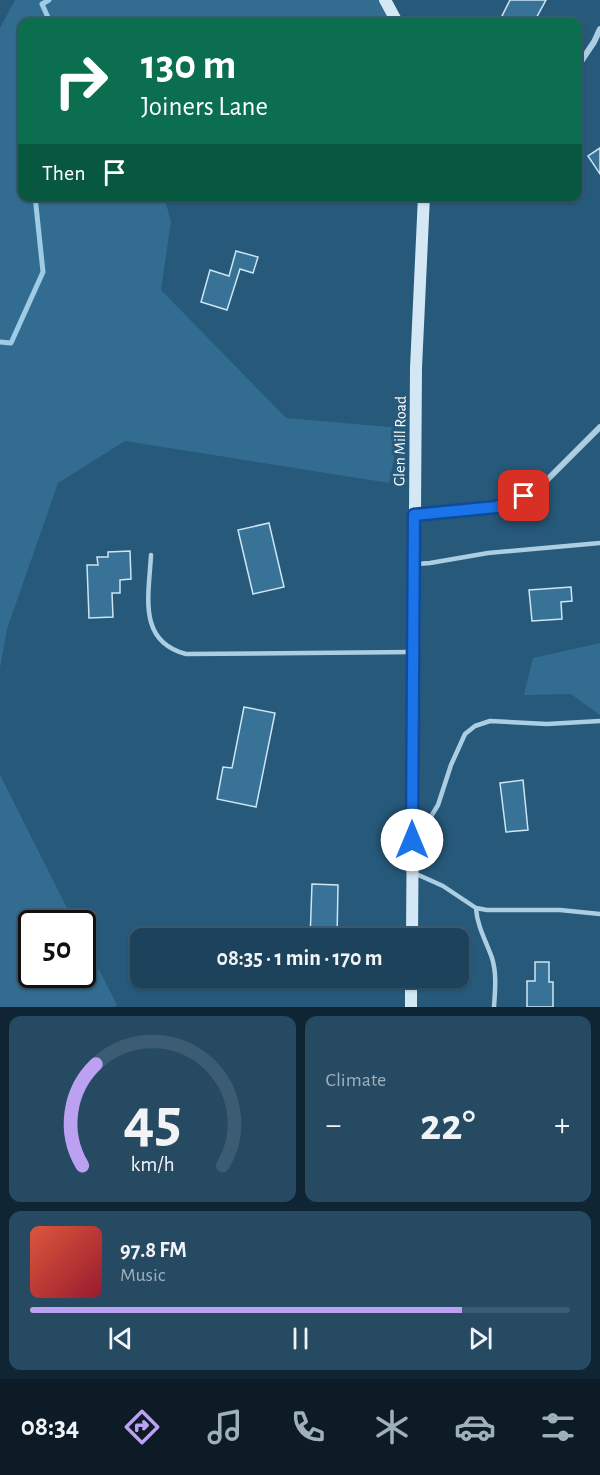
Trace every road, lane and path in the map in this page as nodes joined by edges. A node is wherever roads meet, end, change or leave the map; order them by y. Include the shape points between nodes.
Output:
1 (385, 0) edge
2 (395, 18) edge
3 (600, 29) edge
4 (582, 60) edge
5 (424, 201) edge
6 (600, 427) edge
7 (414, 515) junction
8 (600, 543) edge
9 (150, 555) dead end
10 (414, 564) junction
11 (413, 652) junction
12 (600, 722) edge
13 (412, 840) junction
14 (412, 872) junction
15 (476, 908) junction
16 (600, 914) edge
17 (412, 928) edge
18 (411, 988) edge
19 (411, 1007) edge
20 (494, 1007) edge

1 - 2 main road
3 - 4 street
5 - 7 main road, Glen Mill Road
6 - 7 street via 547,480 524,496 496,507
7 - 10 main road, Glen Mill Road
8 - 10 lane
9 - 11 lane via 148,615 154,632 171,650 186,654
10 - 11 main road, Glen Mill Road
11 - 13 main road, Glen Mill Road
12 - 13 lane via 490,721 475,726 465,734 438,805
13 - 14 main road, Glen Mill Road
14 - 15 lane
14 - 17 main road, Glen Mill Road
15 - 16 lane
15 - 20 lane via 492,960
18 - 19 main road

